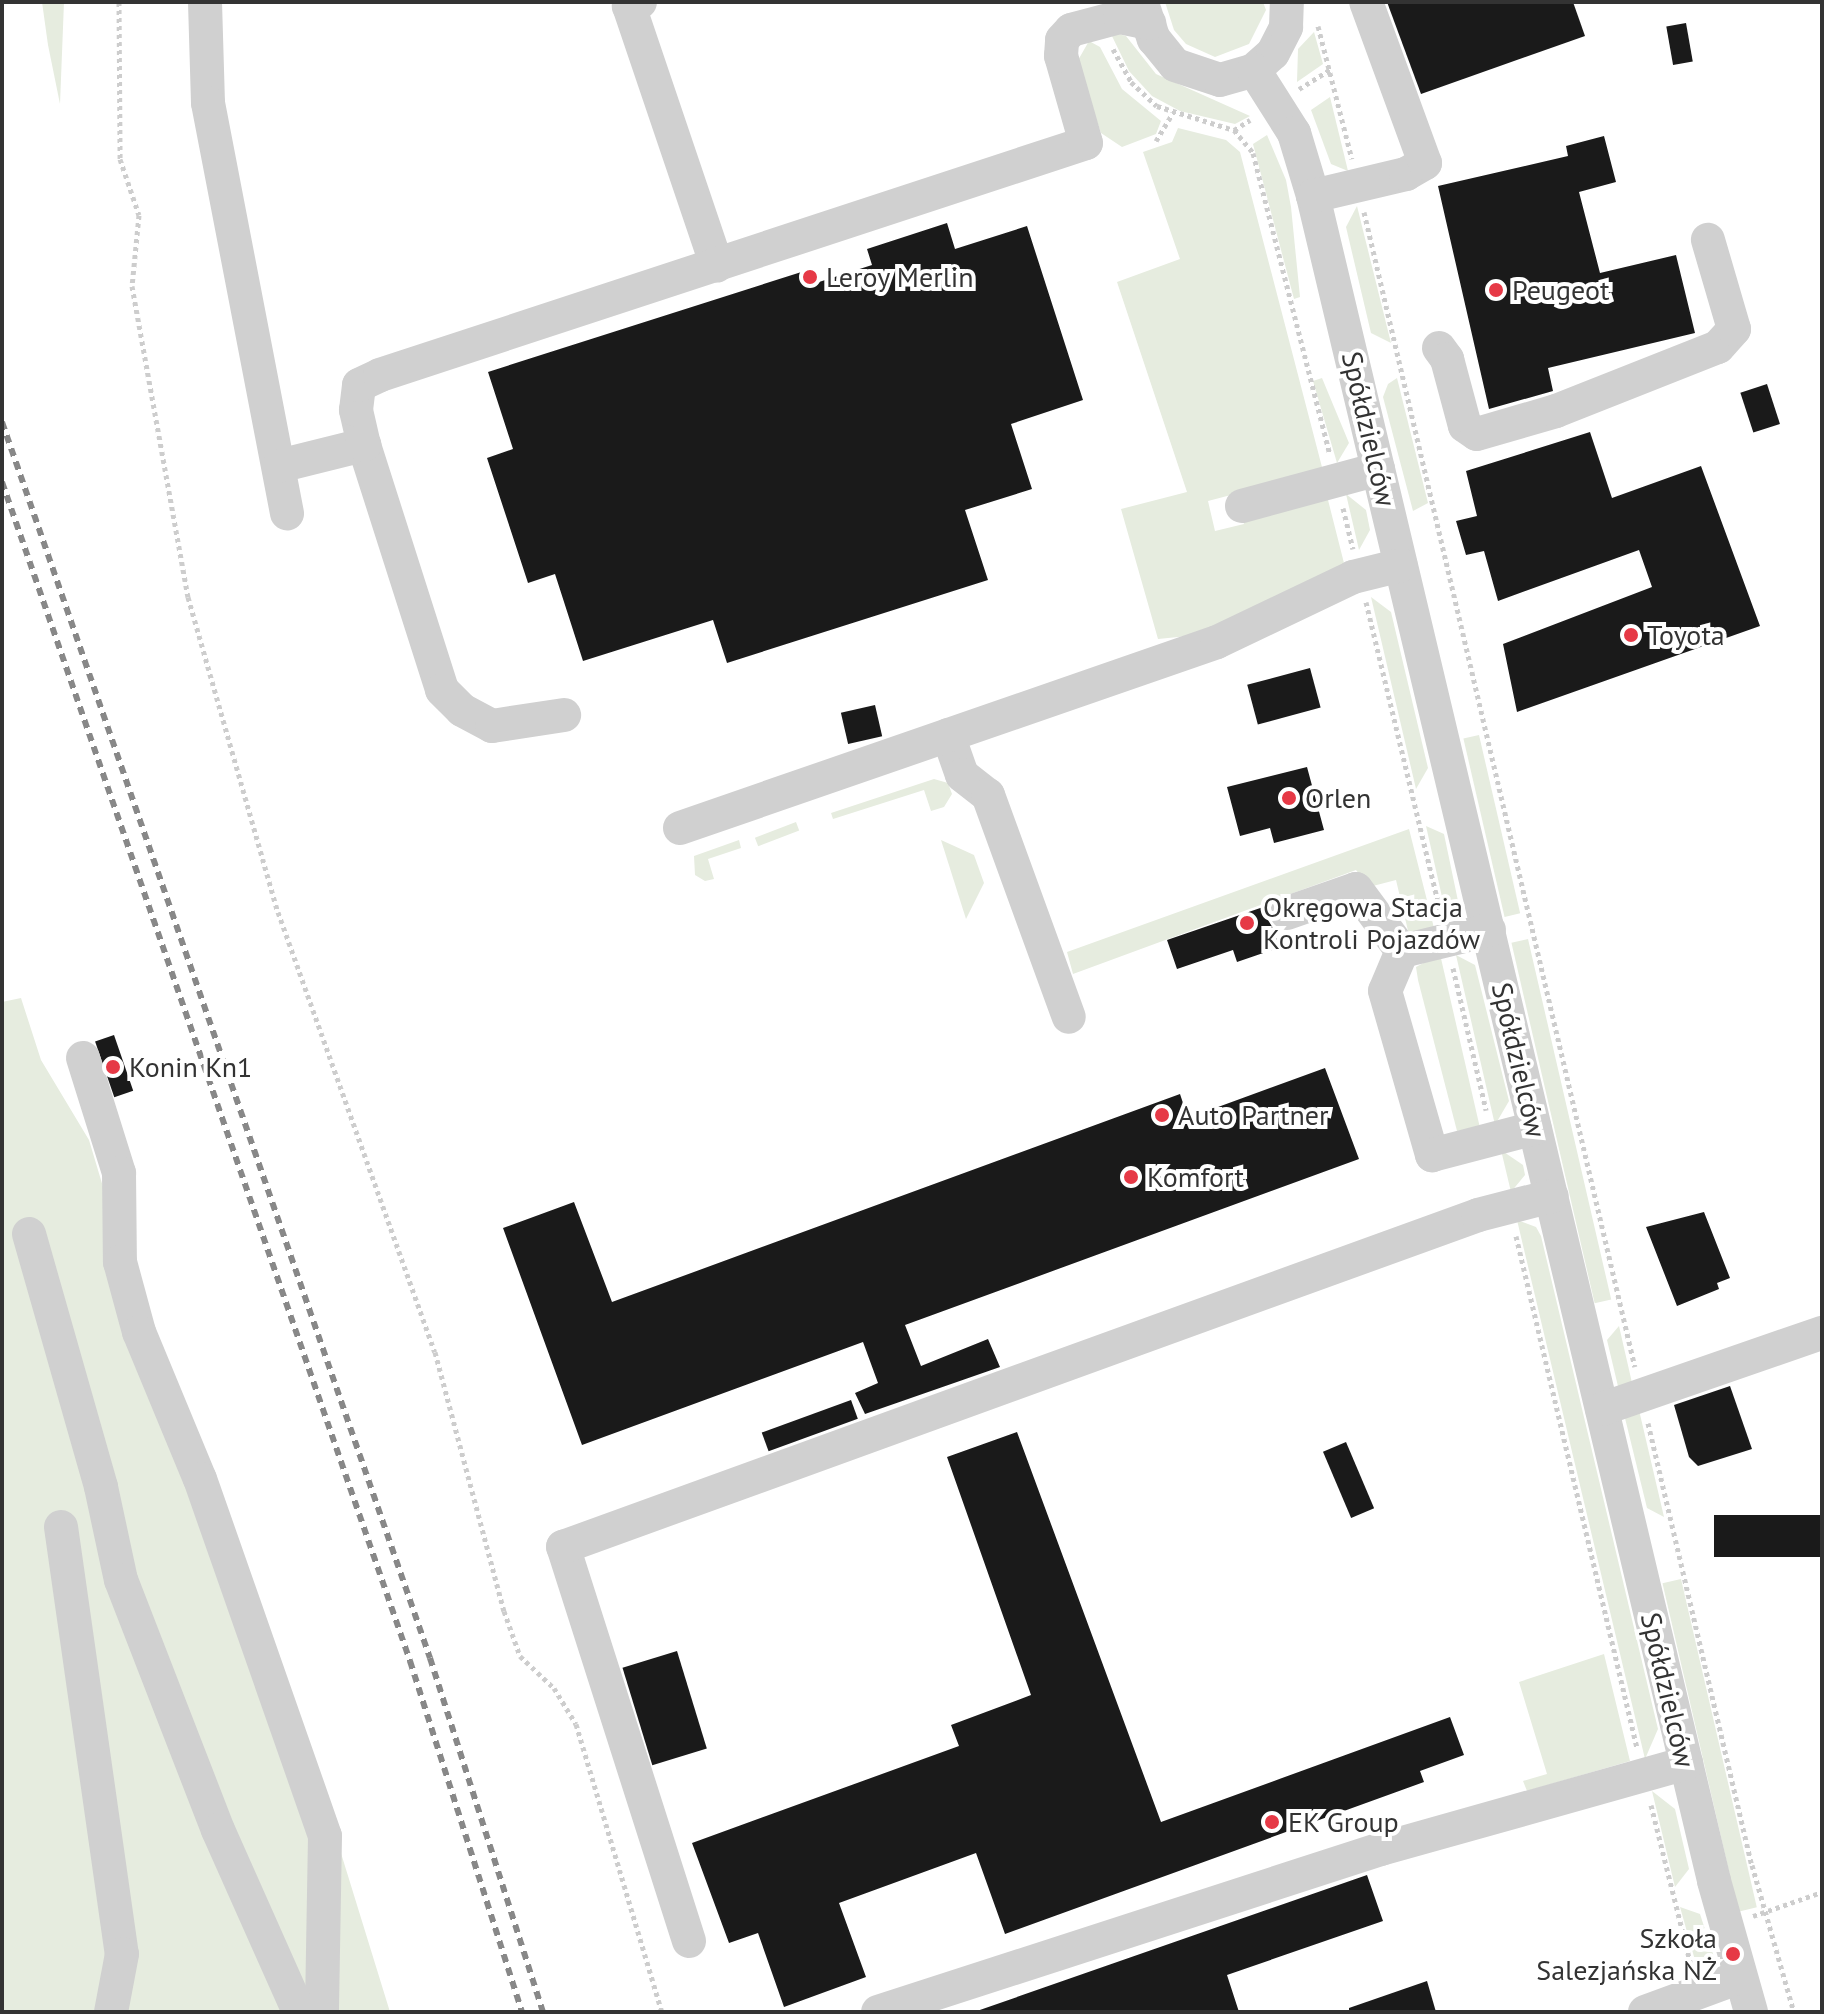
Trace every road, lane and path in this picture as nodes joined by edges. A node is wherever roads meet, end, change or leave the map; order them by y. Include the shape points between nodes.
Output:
1 (119, 2) edge
2 (205, 2) edge
3 (640, 2) edge
4 (1366, 2) edge
5 (1301, 9) edge
6 (1146, 13) edge
7 (1254, 70) junction
8 (1173, 113) dead end
9 (1156, 141) dead end
10 (1358, 185) junction
11 (1313, 196) junction
12 (1708, 240) dead end
13 (717, 266) junction
14 (1439, 348) dead end
15 (364, 445) junction
16 (279, 466) junction
17 (1378, 469) junction
18 (1242, 506) dead end
19 (287, 513) dead end
20 (1401, 565) junction
21 (564, 715) dead end
22 (948, 735) junction
23 (680, 828) dead end
24 (1287, 913) dead end
25 (1489, 930) junction
26 (1402, 951) junction
27 (1069, 1017) dead end
28 (83, 1058) dead end
29 (1535, 1128) junction
30 (1552, 1196) junction
31 (29, 1234) dead end
32 (1822, 1333) edge
33 (1642, 1398) junction
34 (1602, 1409) junction
35 (61, 1527) dead end
36 (1686, 1763) junction
37 (1822, 1892) edge
38 (1765, 1912) junction
39 (1726, 1925) junction
40 (689, 1941) dead end
41 (1740, 1977) junction
42 (1794, 2010) edge
43 (111, 2012) edge
44 (299, 2012) edge
45 (322, 2012) edge
46 (662, 2012) edge
47 (878, 2012) edge
48 (1645, 2012) edge
49 (1751, 2012) edge
50 (1782, 2012) edge

1 - 46 path via 120,159 139,215 132,286 188,597 278,912 435,1352 504,1611 520,1656 554,1688 576,1724
2 - 16 street via 208,103
3 - 13 street via 629,6
4 - 10 street via 1425,163 1406,174
5 - 7 street via 1273,53
5 - 10 path
6 - 7 street via 1163,53 1189,74 1220,80
6 - 13 street via 1071,30 1062,40 1061,56 1086,143
7 - 11 street, Spółdzielców via 1294,133
8 - 9 path
10 - 11 street
10 - 33 path
11 - 17 street, Spółdzielców
12 - 14 street via 1734,329 1718,347 1556,411 1477,434 1465,426 1447,359
13 - 15 street via 359,385 356,410
15 - 16 street
15 - 21 street via 442,690 462,710 492,726
16 - 19 street
17 - 18 street
17 - 20 street, Spółdzielców
20 - 22 street via 1353,577 1217,642
20 - 25 street, Spółdzielców
22 - 23 street
22 - 27 street via 962,775 988,795
24 - 26 street via 1356,889
25 - 26 street
25 - 29 street, Spółdzielców
26 - 29 street via 1385,991 1432,1155
28 - 45 street via 119,1173 120,1262 139,1332 200,1479 325,1836
29 - 30 street, Spółdzielców
30 - 34 street, Spółdzielców
30 - 40 street via 1478,1215 563,1547
31 - 44 street via 101,1487 121,1580 218,1830
32 - 33 street
33 - 34 street
33 - 38 path
34 - 36 street, Spółdzielców
35 - 43 street via 122,1954
36 - 39 street, Spółdzielców
36 - 47 street via 1381,1849
37 - 38 path
38 - 39 path
38 - 42 path
39 - 41 street, Spółdzielców
41 - 48 street
41 - 49 street, Spółdzielców
42 - 50 path

